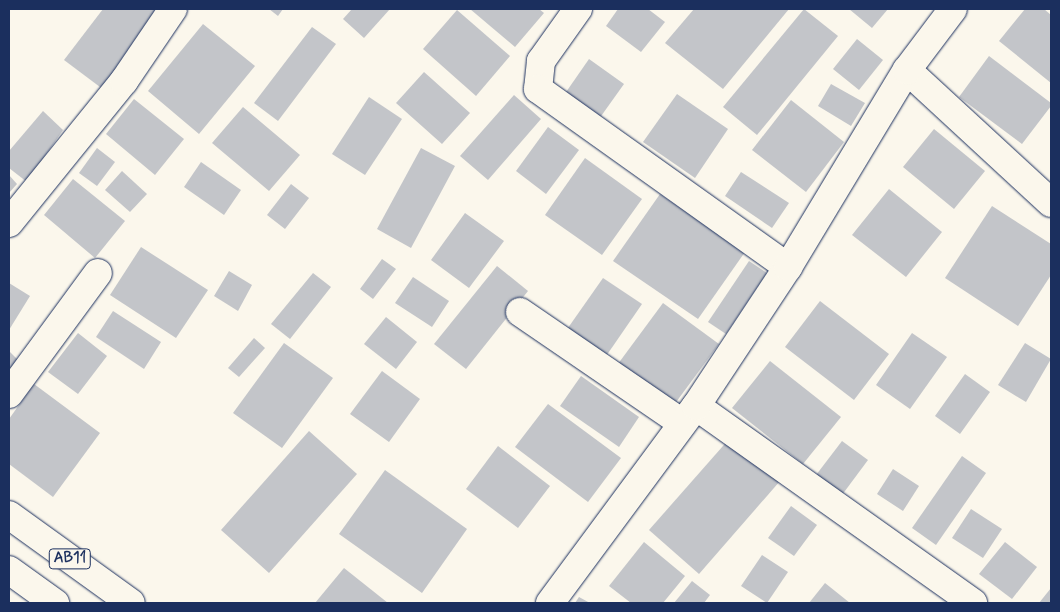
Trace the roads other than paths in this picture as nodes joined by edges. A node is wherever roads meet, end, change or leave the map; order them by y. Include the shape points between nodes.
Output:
1 (174, 9) edge
2 (578, 9) edge
3 (953, 9) edge
4 (907, 70) junction
5 (1051, 203) edge
6 (9, 223) edge
7 (788, 267) junction
8 (98, 273) dead end
9 (520, 312) dead end
10 (9, 394) edge
11 (689, 415) junction
12 (9, 515) edge
13 (9, 570) edge
14 (55, 603) edge
15 (131, 603) edge
16 (550, 603) edge
17 (973, 603) edge

1 - 6 street via 124,81
2 - 7 street via 541,61 538,89
3 - 4 street
4 - 5 street
4 - 7 street
7 - 11 street
8 - 10 street
9 - 11 street
11 - 16 street
11 - 17 street
12 - 15 street, AB11
13 - 14 street, AB11

